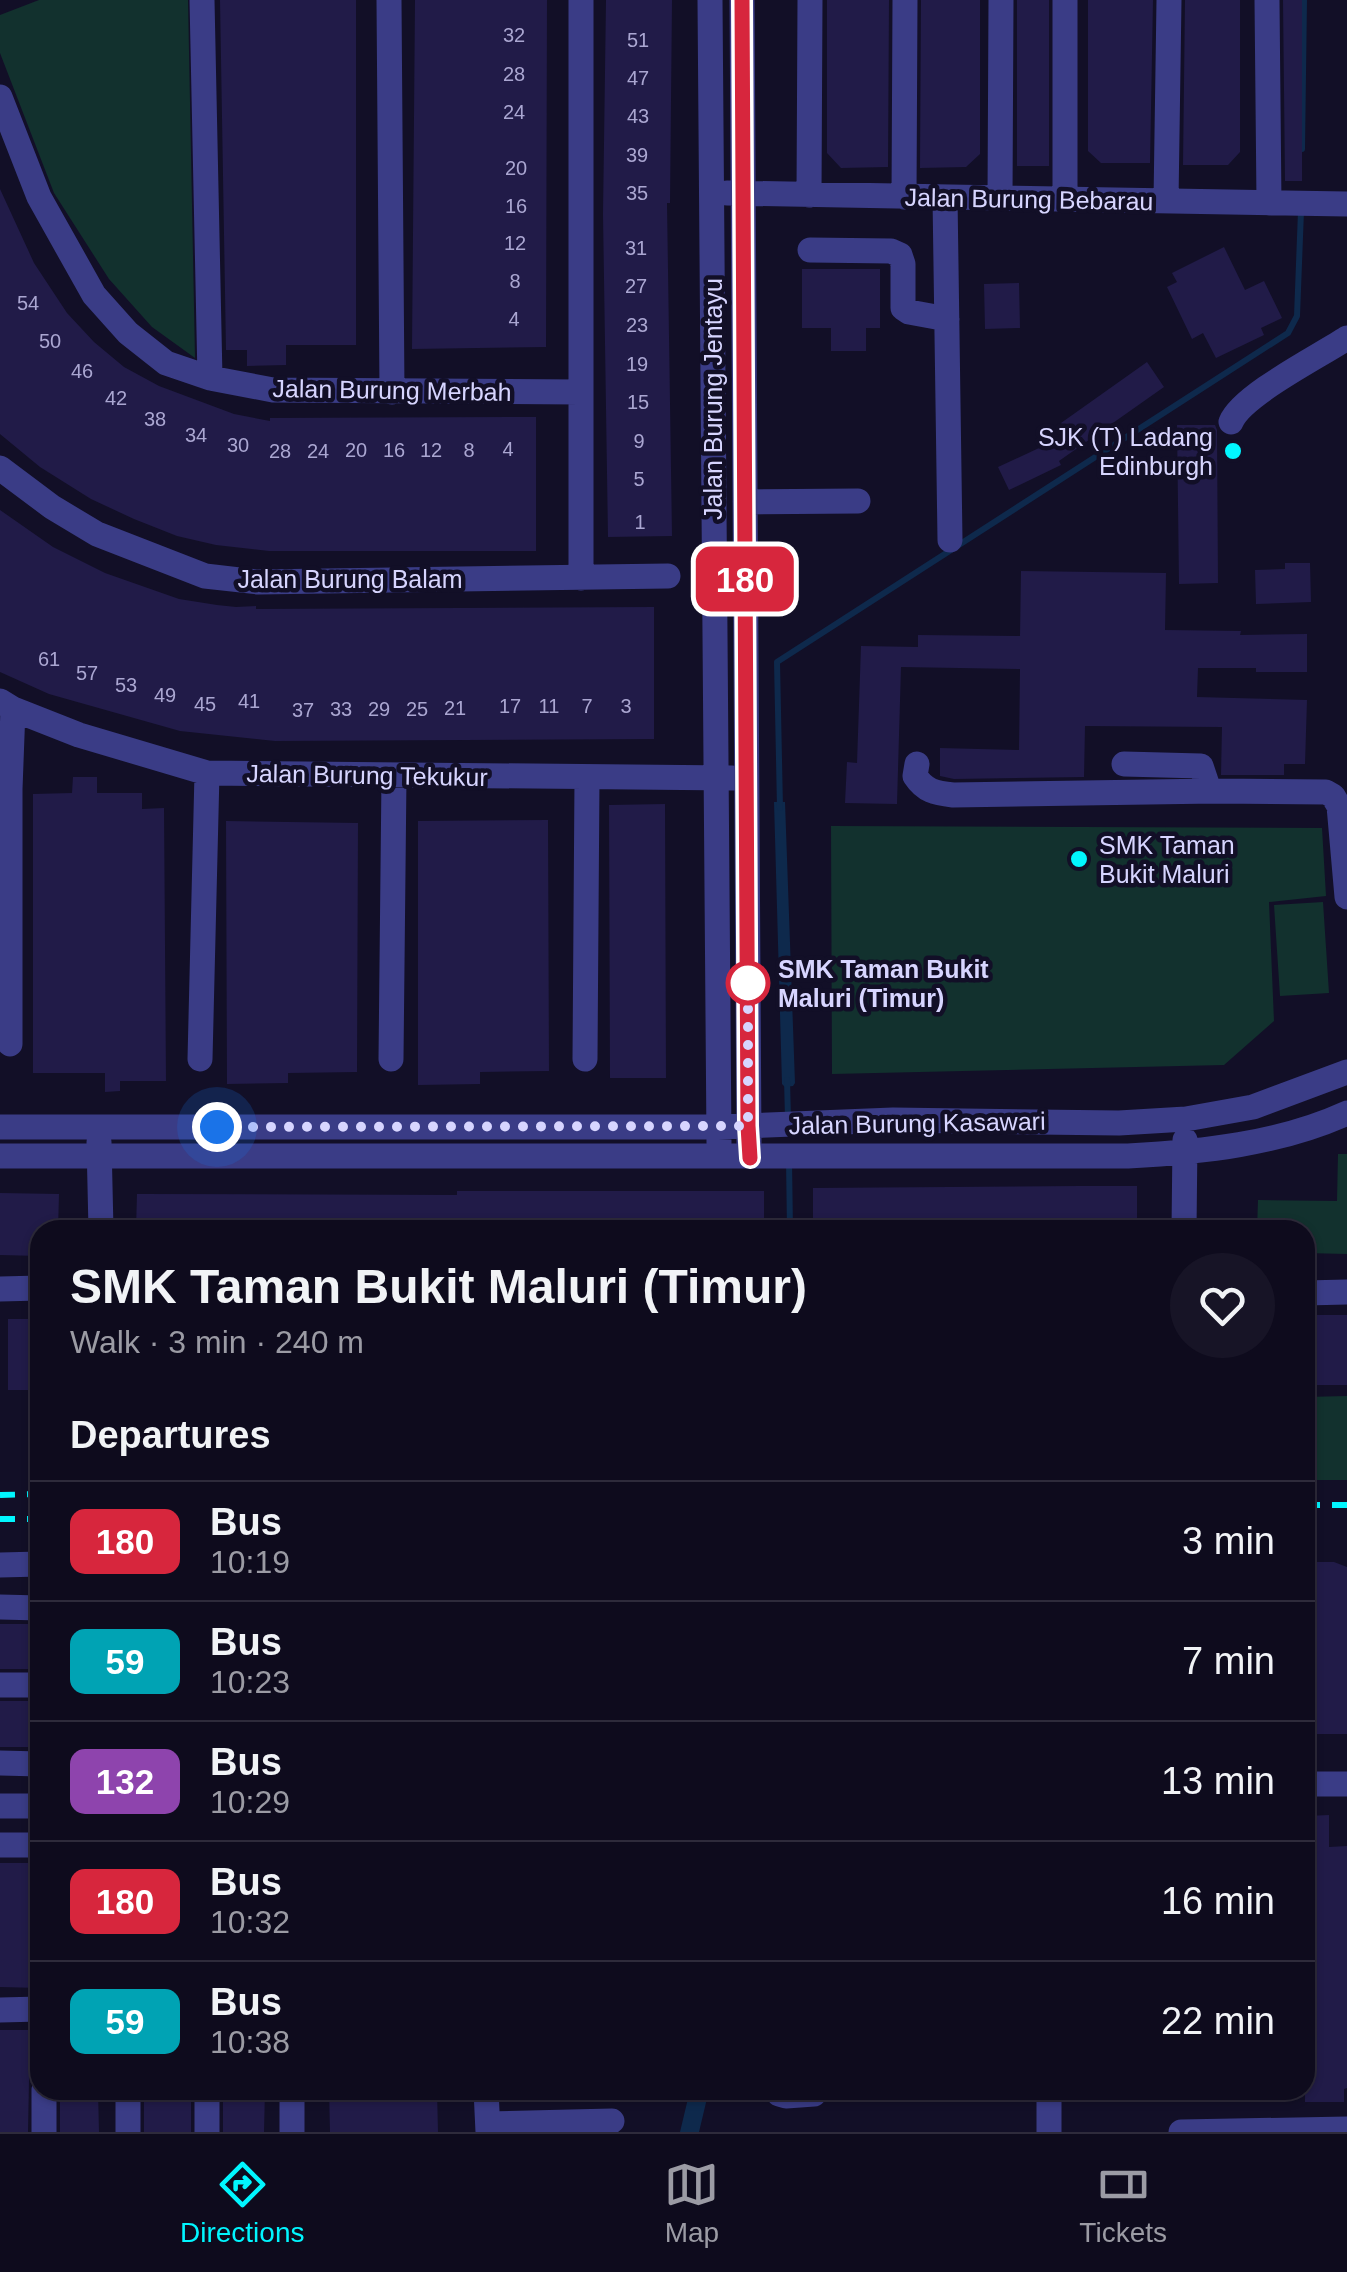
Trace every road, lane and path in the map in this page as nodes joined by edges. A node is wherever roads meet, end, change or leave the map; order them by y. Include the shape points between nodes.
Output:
1 (202, 0) edge
2 (389, 0) edge
3 (581, 0) edge
4 (710, 0) edge
5 (742, 0) edge
6 (810, 0) edge
7 (905, 0) edge
8 (1001, 0) edge
9 (1065, 0) edge
10 (1168, 0) edge
11 (1267, 0) edge
12 (0, 97) edge
13 (711, 193) junction
14 (742, 194) junction
15 (809, 195) junction
16 (904, 196) junction
17 (945, 197) junction
18 (1000, 198) junction
19 (1064, 199) junction
20 (1166, 201) junction
21 (1275, 203) junction
22 (1347, 204) edge
23 (810, 250) dead end
24 (947, 320) junction
25 (1347, 338) edge
26 (210, 378) junction
27 (392, 392) junction
28 (580, 392) junction
29 (1231, 422) dead end
30 (0, 468) edge
31 (858, 501) dead end
32 (744, 502) junction
33 (950, 540) dead end
34 (668, 576) dead end
35 (580, 578) junction
36 (7, 705) edge
37 (918, 764) dead end
38 (1124, 764) dead end
39 (207, 773) junction
40 (394, 776) junction
41 (587, 778) junction
42 (715, 778) junction
43 (746, 778) junction
44 (1215, 790) junction
45 (1347, 896) edge
46 (10, 1044) dead end
47 (200, 1059) dead end
48 (391, 1059) dead end
49 (585, 1059) dead end
50 (1347, 1072) edge
51 (1347, 1113) edge
52 (1186, 1119) junction
53 (0, 1126) edge
54 (761, 1126) junction
55 (99, 1127) junction
56 (718, 1127) junction
57 (1185, 1152) junction
58 (0, 1156) edge
59 (99, 1156) junction
60 (720, 1158) junction
61 (763, 1158) junction
62 (101, 1220) edge
63 (1184, 1220) edge
64 (30, 1288) edge
65 (0, 1289) edge
66 (1347, 1292) edge
67 (1315, 1293) edge
68 (30, 1564) edge
69 (0, 1565) edge
70 (0, 1607) edge
71 (30, 1608) edge
72 (0, 1685) edge
73 (30, 1685) edge
74 (0, 1764) edge
75 (30, 1764) edge
76 (1315, 1784) edge
77 (1347, 1784) edge
78 (0, 1806) edge
79 (30, 1806) edge
80 (0, 1845) edge
81 (30, 1845) edge
82 (30, 2009) edge
83 (0, 2010) edge
84 (44, 2100) edge
85 (128, 2100) edge
86 (207, 2100) edge
87 (292, 2100) edge
88 (487, 2100) edge
89 (1049, 2100) edge
90 (612, 2121) dead end
91 (488, 2128) edge
92 (1347, 2129) edge
93 (44, 2132) edge
94 (128, 2132) edge
95 (207, 2132) edge
96 (292, 2132) edge
97 (1049, 2132) edge
98 (1181, 2132) edge

1 - 26 street
2 - 27 street
3 - 28 street
4 - 13 street, Jalan Burung Jentayu
5 - 14 street, Jalan Burung Jentayu
6 - 15 street
7 - 16 street
8 - 18 street
9 - 19 street
10 - 20 street
11 - 21 street
12 - 26 street, Jalan Burung Merbah via 38,197 94,295 166,363
13 - 14 street, Jalan Burung Bebarau
13 - 42 street, Jalan Burung Jentayu
14 - 15 street, Jalan Burung Bebarau
14 - 32 street, Jalan Burung Jentayu
15 - 16 street, Jalan Burung Bebarau
16 - 17 street, Jalan Burung Bebarau
17 - 18 street, Jalan Burung Bebarau
17 - 24 street
18 - 19 street, Jalan Burung Bebarau
19 - 20 street, Jalan Burung Bebarau
20 - 21 street, Jalan Burung Bebarau
21 - 22 street, Jalan Burung Bebarau
23 - 24 street via 900,255 904,308
24 - 33 street
25 - 29 street via 1236,411
26 - 27 street, Jalan Burung Merbah via 274,390
27 - 28 street, Jalan Burung Merbah
28 - 35 street
30 - 35 street, Jalan Burung Balam via 97,534 205,576 258,582
31 - 32 street
32 - 43 street, Jalan Burung Jentayu
34 - 35 street, Jalan Burung Balam
36 - 39 street, Jalan Burung Tekukur
36 - 46 street
37 - 44 street via 915,776 922,786 953,795
38 - 44 street via 1201,766
39 - 40 street, Jalan Burung Tekukur
39 - 47 street
40 - 41 street, Jalan Burung Tekukur
40 - 48 street
41 - 42 street, Jalan Burung Tekukur
41 - 49 street
42 - 43 street, Jalan Burung Tekukur
42 - 56 street, Jalan Burung Jentayu
43 - 54 street, Jalan Burung Jentayu
44 - 45 street via 1333,796
50 - 52 street, Jalan Burung Kasawari via 1253,1107
51 - 57 street, Jalan Burung Kasawari via 1247,1143
52 - 54 street, Jalan Burung Kasawari
52 - 57 street
53 - 55 street, Jalan Burung Kasawari
54 - 56 street, Jalan Burung Kasawari
54 - 61 street, Jalan Burung Jentayu
55 - 56 street, Jalan Burung Kasawari
55 - 59 street
56 - 60 street, Jalan Burung Jentayu
57 - 61 street, Jalan Burung Kasawari
57 - 63 street
58 - 59 street, Jalan Burung Kasawari
59 - 60 street, Jalan Burung Kasawari
59 - 62 street
60 - 61 street, Jalan Burung Kasawari
64 - 65 street
66 - 67 street
68 - 69 street
70 - 71 street
72 - 73 street
74 - 75 street
76 - 77 street
78 - 79 street
80 - 81 street
82 - 83 street
84 - 93 street
85 - 94 street
86 - 95 street
87 - 96 street
88 - 91 street
89 - 97 street
90 - 91 street
92 - 98 street

